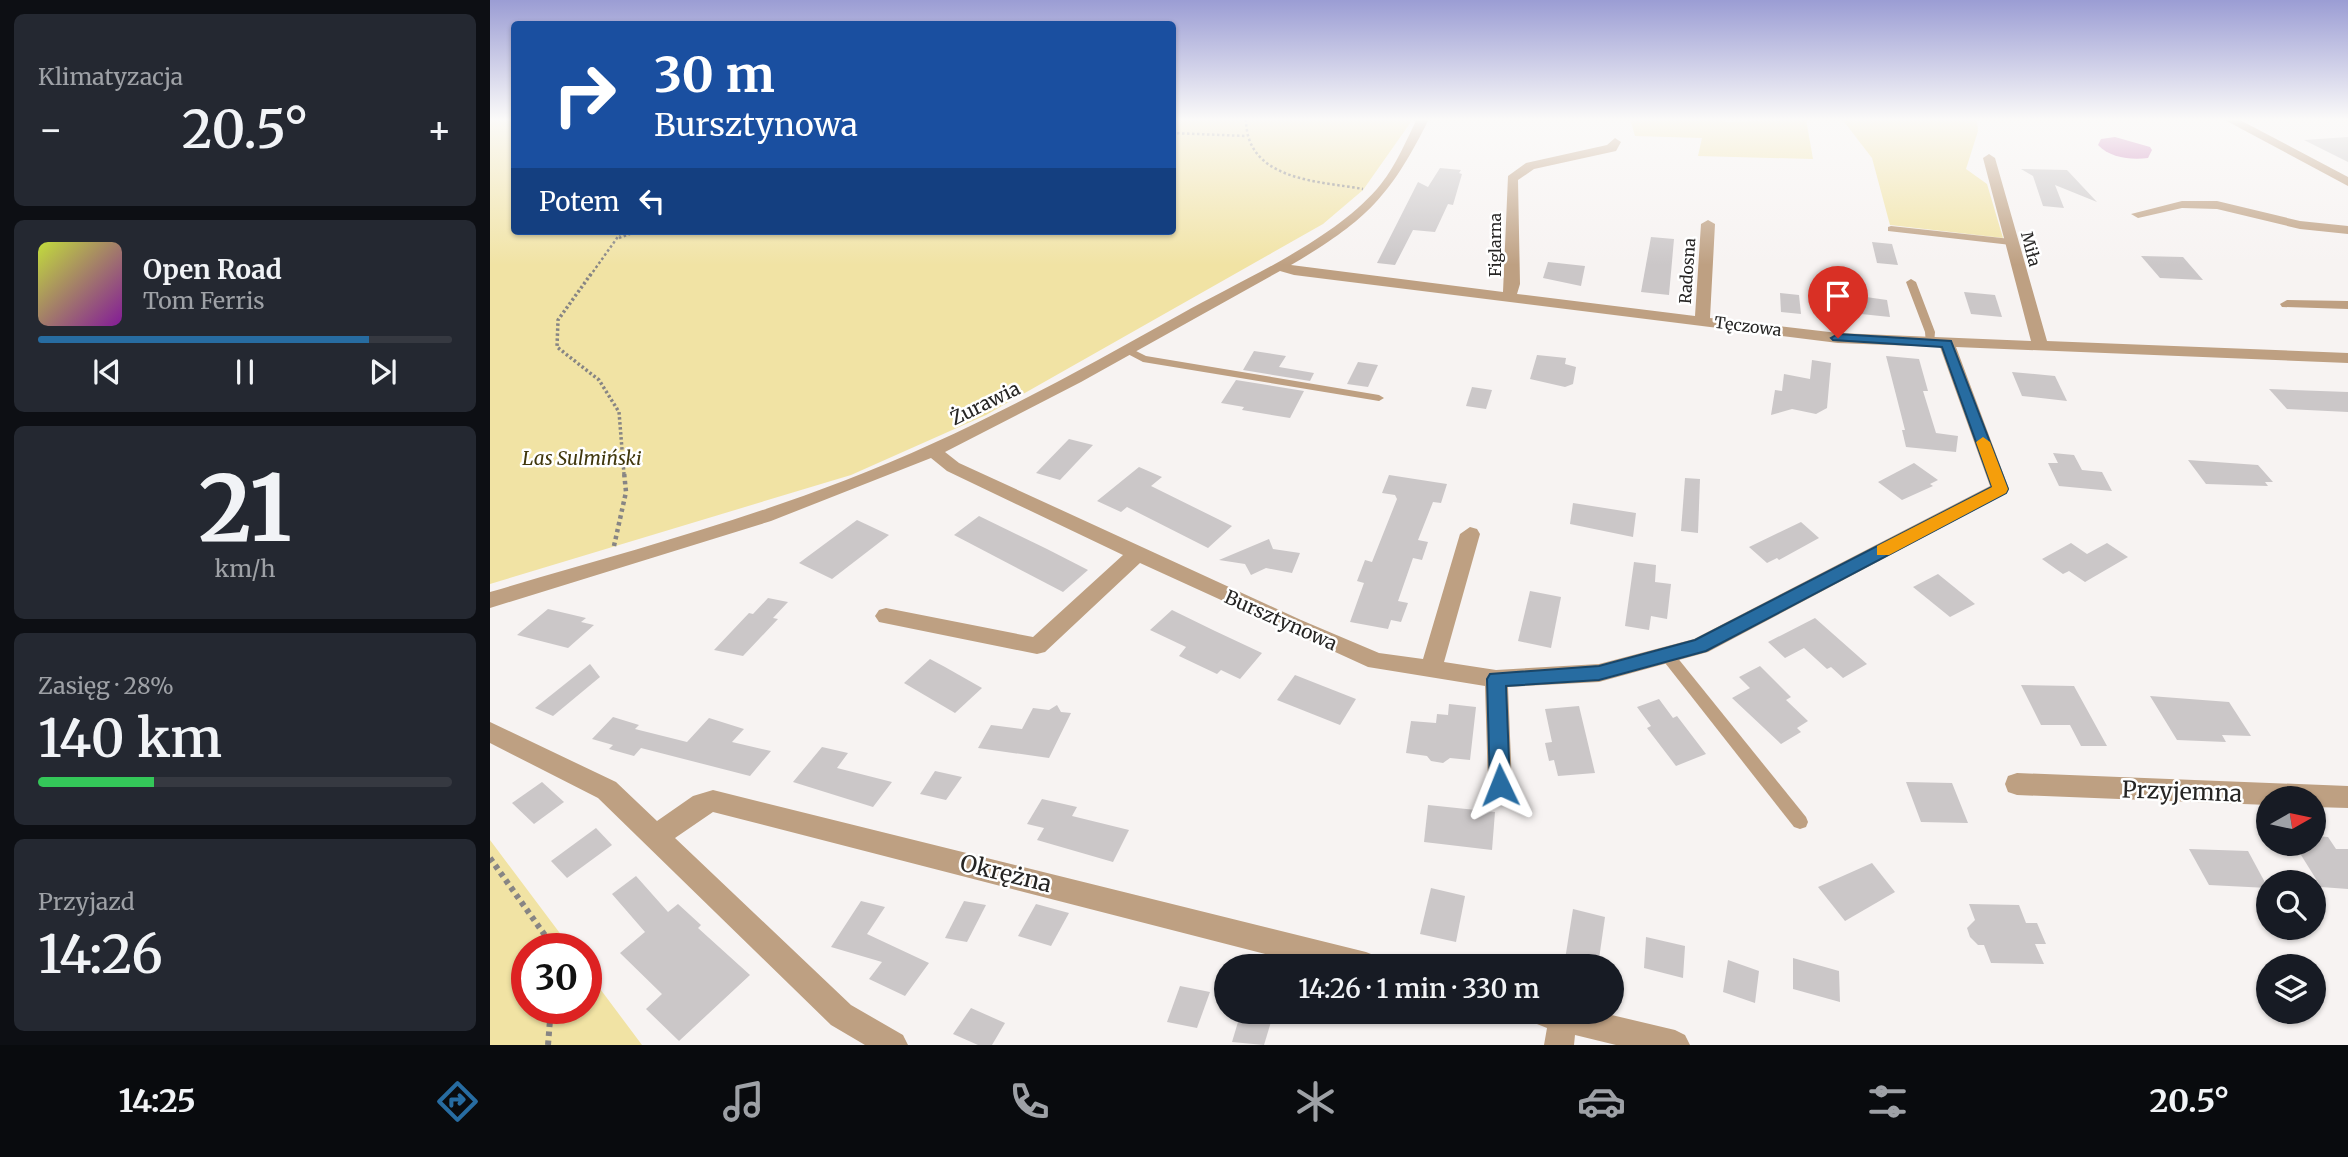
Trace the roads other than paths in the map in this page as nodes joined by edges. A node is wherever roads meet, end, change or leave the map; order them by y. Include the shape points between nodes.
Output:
1 (1395, 168) edge
2 (1526, 168) edge
3 (1992, 168) edge
4 (2321, 168) edge
5 (2348, 182) edge
6 (2138, 214) dead end
7 (1708, 224) dead end
8 (1891, 229) dead end
9 (2348, 230) edge
10 (2011, 242) junction
11 (1278, 265) junction
12 (1911, 282) dead end
13 (1509, 297) junction
14 (2287, 304) dead end
15 (2348, 305) edge
16 (1702, 320) junction
17 (1939, 343) junction
18 (2041, 348) junction
19 (1128, 351) junction
20 (2348, 358) edge
21 (1379, 398) dead end
22 (933, 451) junction
23 (1470, 534) dead end
24 (1137, 554) junction
25 (490, 600) edge
26 (886, 616) dead end
27 (1667, 654) junction
28 (1431, 671) junction
29 (1496, 679) junction
30 (490, 732) edge
31 (2017, 784) dead end
32 (1500, 785) dead end
33 (2348, 797) edge
34 (1800, 822) dead end
35 (654, 838) junction
36 (1319, 954) edge
37 (1554, 1024) edge
38 (894, 1045) edge
39 (1675, 1045) edge

1 - 11 street, Żurawia via 1381,192 1353,217
2 - 13 street, Figlarna via 1512,179 1513,284
3 - 10 street, Miła
4 - 5 street
6 - 9 street via 2179,203 2222,204 2296,225
7 - 16 street, Radosna
8 - 10 lane
10 - 18 street, Miła
11 - 13 street, Tęczowa via 1294,271
11 - 19 street, Żurawia
12 - 17 lane via 1930,332
13 - 16 street, Tęczowa
14 - 15 street
16 - 17 street, Tęczowa via 1838,338
17 - 18 street, Tęczowa
17 - 27 street, Bursztynowa via 2000,489 1699,646
18 - 20 street, Tęczowa
19 - 21 lane via 1143,359
19 - 22 street, Żurawia
22 - 24 street, Bursztynowa via 953,467
22 - 25 street, Żurawia via 853,485
23 - 28 street
24 - 26 street via 1037,646
24 - 28 street, Bursztynowa via 1376,661
27 - 29 street, Bursztynowa via 1599,673
27 - 34 lane
28 - 29 street, Bursztynowa
29 - 32 street
30 - 35 street via 607,790
31 - 33 street, Przyjemna
35 - 36 street, Okrężna via 702,803 713,801
35 - 38 street via 841,1014
37 - 39 street

